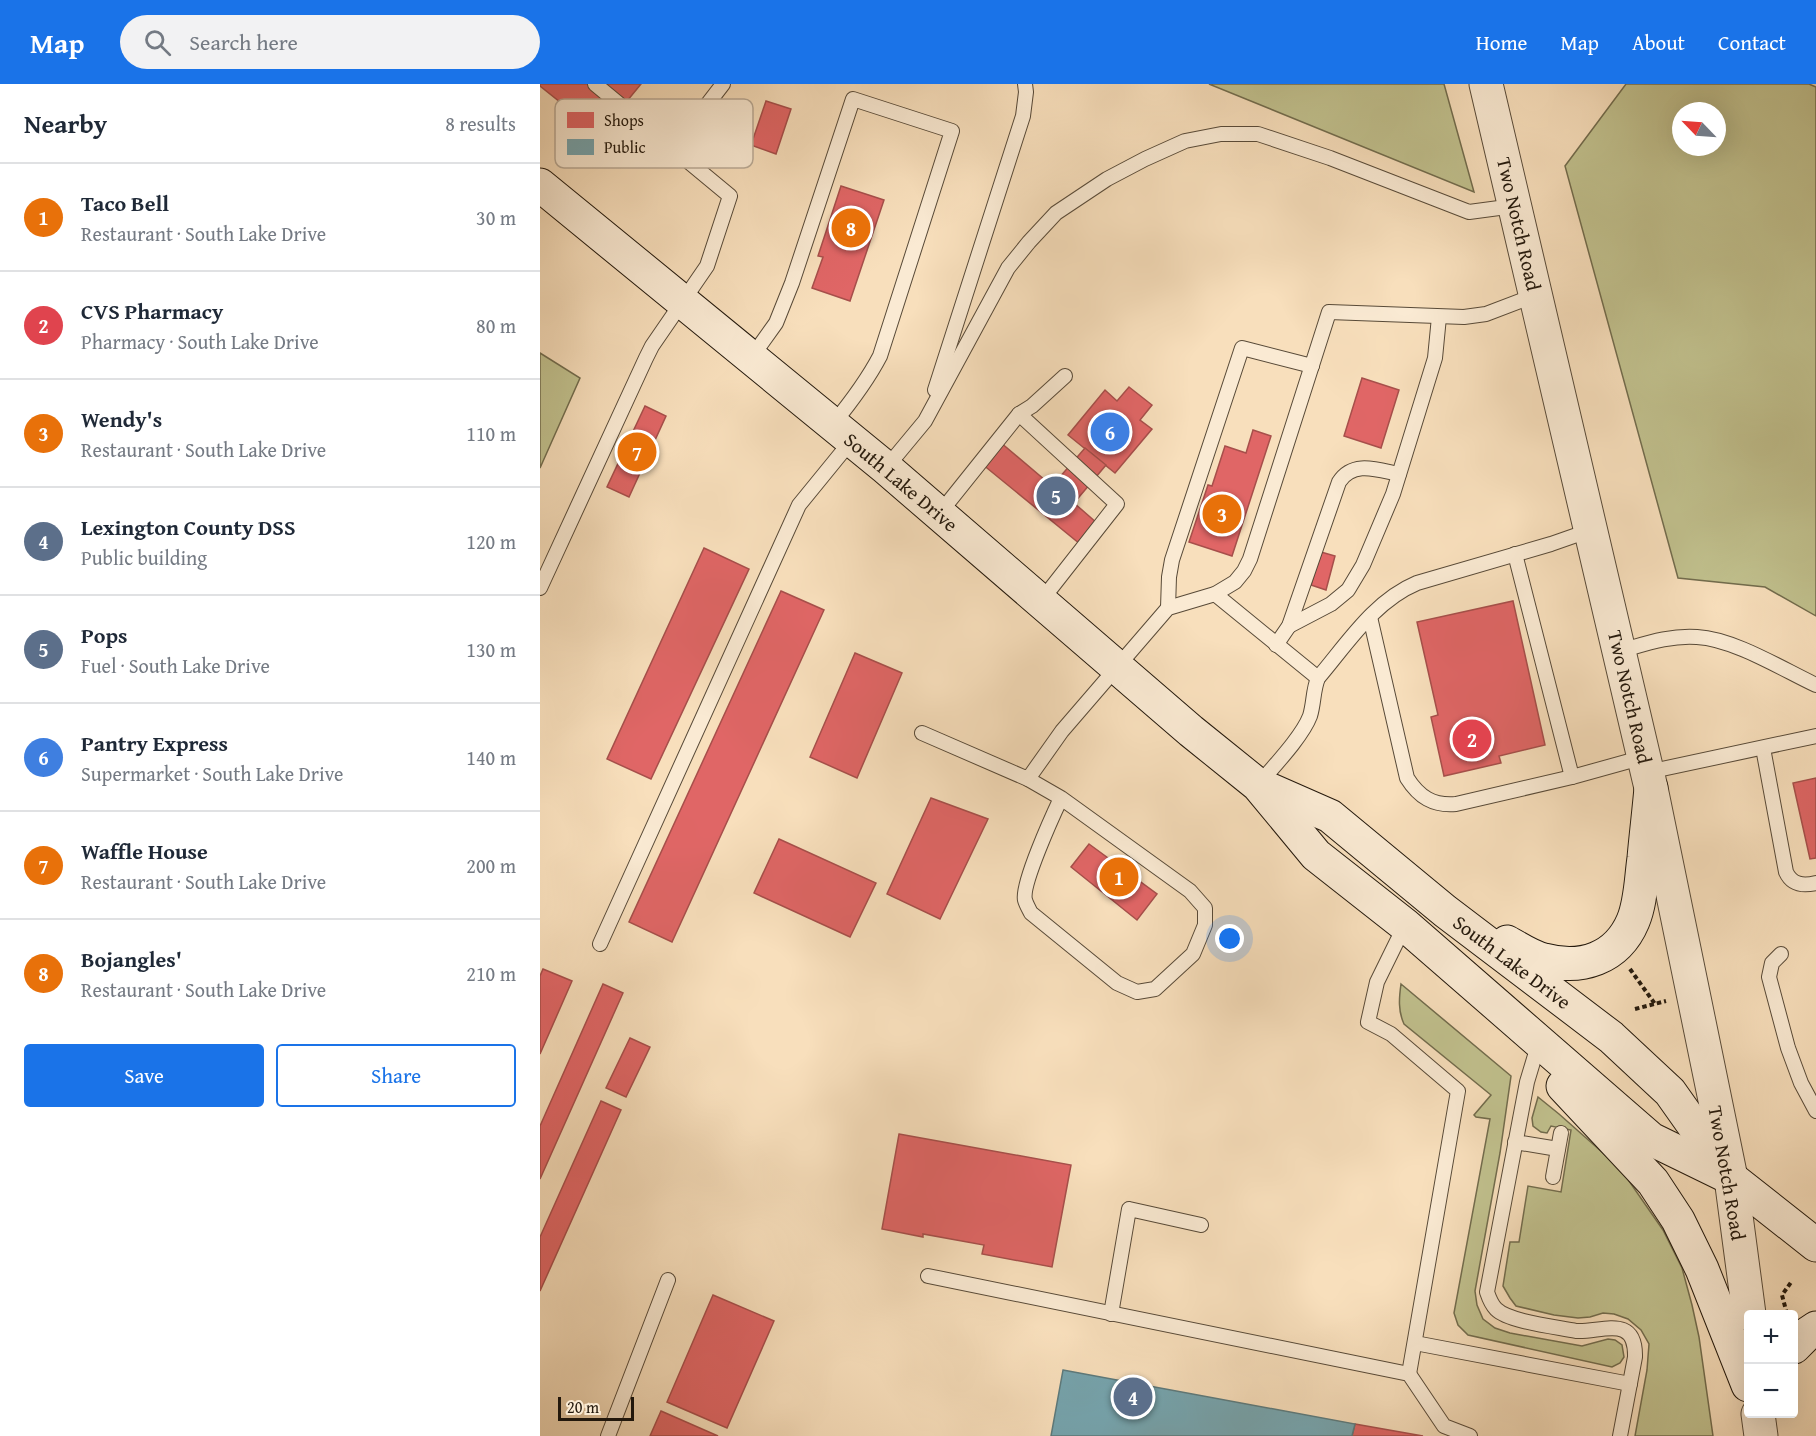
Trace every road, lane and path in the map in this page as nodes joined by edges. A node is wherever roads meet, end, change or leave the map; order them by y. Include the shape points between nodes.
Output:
1 (595, 84) edge
2 (723, 84) edge
3 (1025, 84) edge
4 (1488, 88) edge
5 (613, 99) edge
6 (711, 99) edge
7 (696, 168) edge
8 (540, 185) edge
9 (1514, 206) junction
10 (1536, 295) junction
11 (683, 301) junction
12 (1439, 317) junction
13 (751, 358) junction
14 (1312, 366) junction
15 (1065, 376) dead end
16 (1019, 414) junction
17 (925, 421) junction
18 (842, 432) junction
19 (886, 468) junction
20 (1399, 474) junction
21 (939, 514) junction
22 (1591, 530) junction
23 (1515, 554) junction
24 (540, 588) edge
25 (1215, 594) junction
26 (1041, 601) junction
27 (1168, 608) junction
28 (1370, 617) junction
29 (1289, 626) junction
30 (1276, 645) junction
31 (1620, 651) junction
32 (1118, 666) junction
33 (1318, 678) junction
34 (1816, 685) edge
35 (922, 734) dead end
36 (1816, 736) edge
37 (1763, 748) junction
38 (1648, 772) junction
39 (1572, 777) junction
40 (1028, 779) junction
41 (1258, 785) junction
42 (1061, 798) junction
43 (1816, 883) edge
44 (1444, 911) junction
45 (1405, 925) junction
46 (600, 944) dead end
47 (1781, 954) dead end
48 (1624, 962) dead end
49 (1674, 999) dead end
50 (1655, 1004) junction
51 (1635, 1009) dead end
52 (1539, 1042) junction
53 (1816, 1111) edge
54 (1561, 1133) dead end
55 (1515, 1142) junction
56 (1558, 1149) junction
57 (1553, 1177) dead end
58 (1731, 1178) junction
59 (1201, 1225) dead end
60 (1816, 1245) edge
61 (928, 1276) dead end
62 (668, 1280) dead end
63 (1792, 1281) dead end
64 (1748, 1310) edge
65 (1786, 1310) edge
66 (1110, 1314) junction
67 (1816, 1328) edge
68 (1414, 1343) junction
69 (1798, 1343) edge
70 (1744, 1373) edge
71 (1409, 1374) junction
72 (1630, 1384) junction
73 (1759, 1418) edge
74 (608, 1436) edge
75 (1470, 1436) edge
76 (1620, 1436) edge
77 (1761, 1436) edge

1 - 5 lane
2 - 6 lane
3 - 17 lane via 1023,116
4 - 9 main road, Two Notch Road
7 - 11 lane via 730,196 707,266
8 - 11 main road, South Lake Drive
9 - 10 main road, Two Notch Road
9 - 17 lane via 1469,212 1258,134 1221,134 1185,141 1107,179 1056,213 1029,242 1008,268
10 - 12 lane via 1486,314
10 - 22 main road, Two Notch Road
11 - 13 main road, South Lake Drive
11 - 24 lane via 645,358
12 - 14 lane via 1329,312
12 - 20 lane via 1435,358
13 - 18 main road, South Lake Drive
13 - 18 lane via 776,323 792,283 853,99 952,131 880,356
14 - 25 lane via 1250,559 1235,582
14 - 27 lane via 1242,348 1172,560
15 - 16 lane
16 - 21 lane
16 - 26 lane via 1117,504
17 - 19 lane
18 - 19 main road, South Lake Drive
18 - 46 lane via 799,505
19 - 21 main road, South Lake Drive
20 - 29 lane via 1363,565 1348,590 1331,604
20 - 29 lane via 1365,468 1344,474
21 - 26 main road, South Lake Drive
22 - 23 lane
22 - 31 main road, Two Notch Road
23 - 28 lane via 1402,590
23 - 39 lane
25 - 27 lane
25 - 30 lane
26 - 32 main road, South Lake Drive
27 - 32 lane
28 - 33 lane
28 - 39 lane via 1407,778 1422,796 1431,802 1456,804
29 - 30 lane
30 - 33 lane
31 - 34 lane via 1671,638 1710,639 1737,647
31 - 38 main road, Two Notch Road
32 - 40 lane via 1062,730
32 - 41 main road, South Lake Drive
33 - 41 lane via 1304,727
35 - 40 lane
36 - 37 lane
37 - 38 lane
37 - 43 lane via 1786,872 1798,884
38 - 39 lane
38 - 44 main road via 1639,898 1632,922 1614,948 1601,958 1565,964 1542,960
38 - 58 main road, Two Notch Road
40 - 42 lane
41 - 44 main road, South Lake Drive via 1330,816
41 - 45 main road, South Lake Drive via 1316,855
42 - 42 lane via 1190,891 1205,908 1205,925 1193,954 1155,989 1137,992 1117,983 1030,913 1024,898 1029,876
44 - 58 main road, South Lake Drive via 1611,1037 1670,1092
45 - 52 main road, South Lake Drive
45 - 68 lane via 1377,982 1368,1022 1390,1034 1458,1091
47 - 53 lane via 1772,963 1769,977 1788,1048
48 - 50 path
49 - 50 path
50 - 51 path
52 - 55 lane
52 - 58 main road, South Lake Drive via 1651,1139
52 - 70 main road via 1565,1089 1653,1182 1678,1220
54 - 56 lane
55 - 56 lane
55 - 72 lane via 1488,1284 1490,1300 1503,1315 1517,1319 1584,1332 1613,1327 1628,1334 1635,1348
56 - 57 lane
58 - 60 main road, South Lake Drive
58 - 64 main road, Two Notch Road
59 - 66 lane via 1129,1209
61 - 66 lane
62 - 74 lane
63 - 65 path via 1782,1295
66 - 71 lane
67 - 69 main road
68 - 71 lane
68 - 72 lane
71 - 75 lane via 1444,1426
72 - 76 lane
73 - 77 main road

